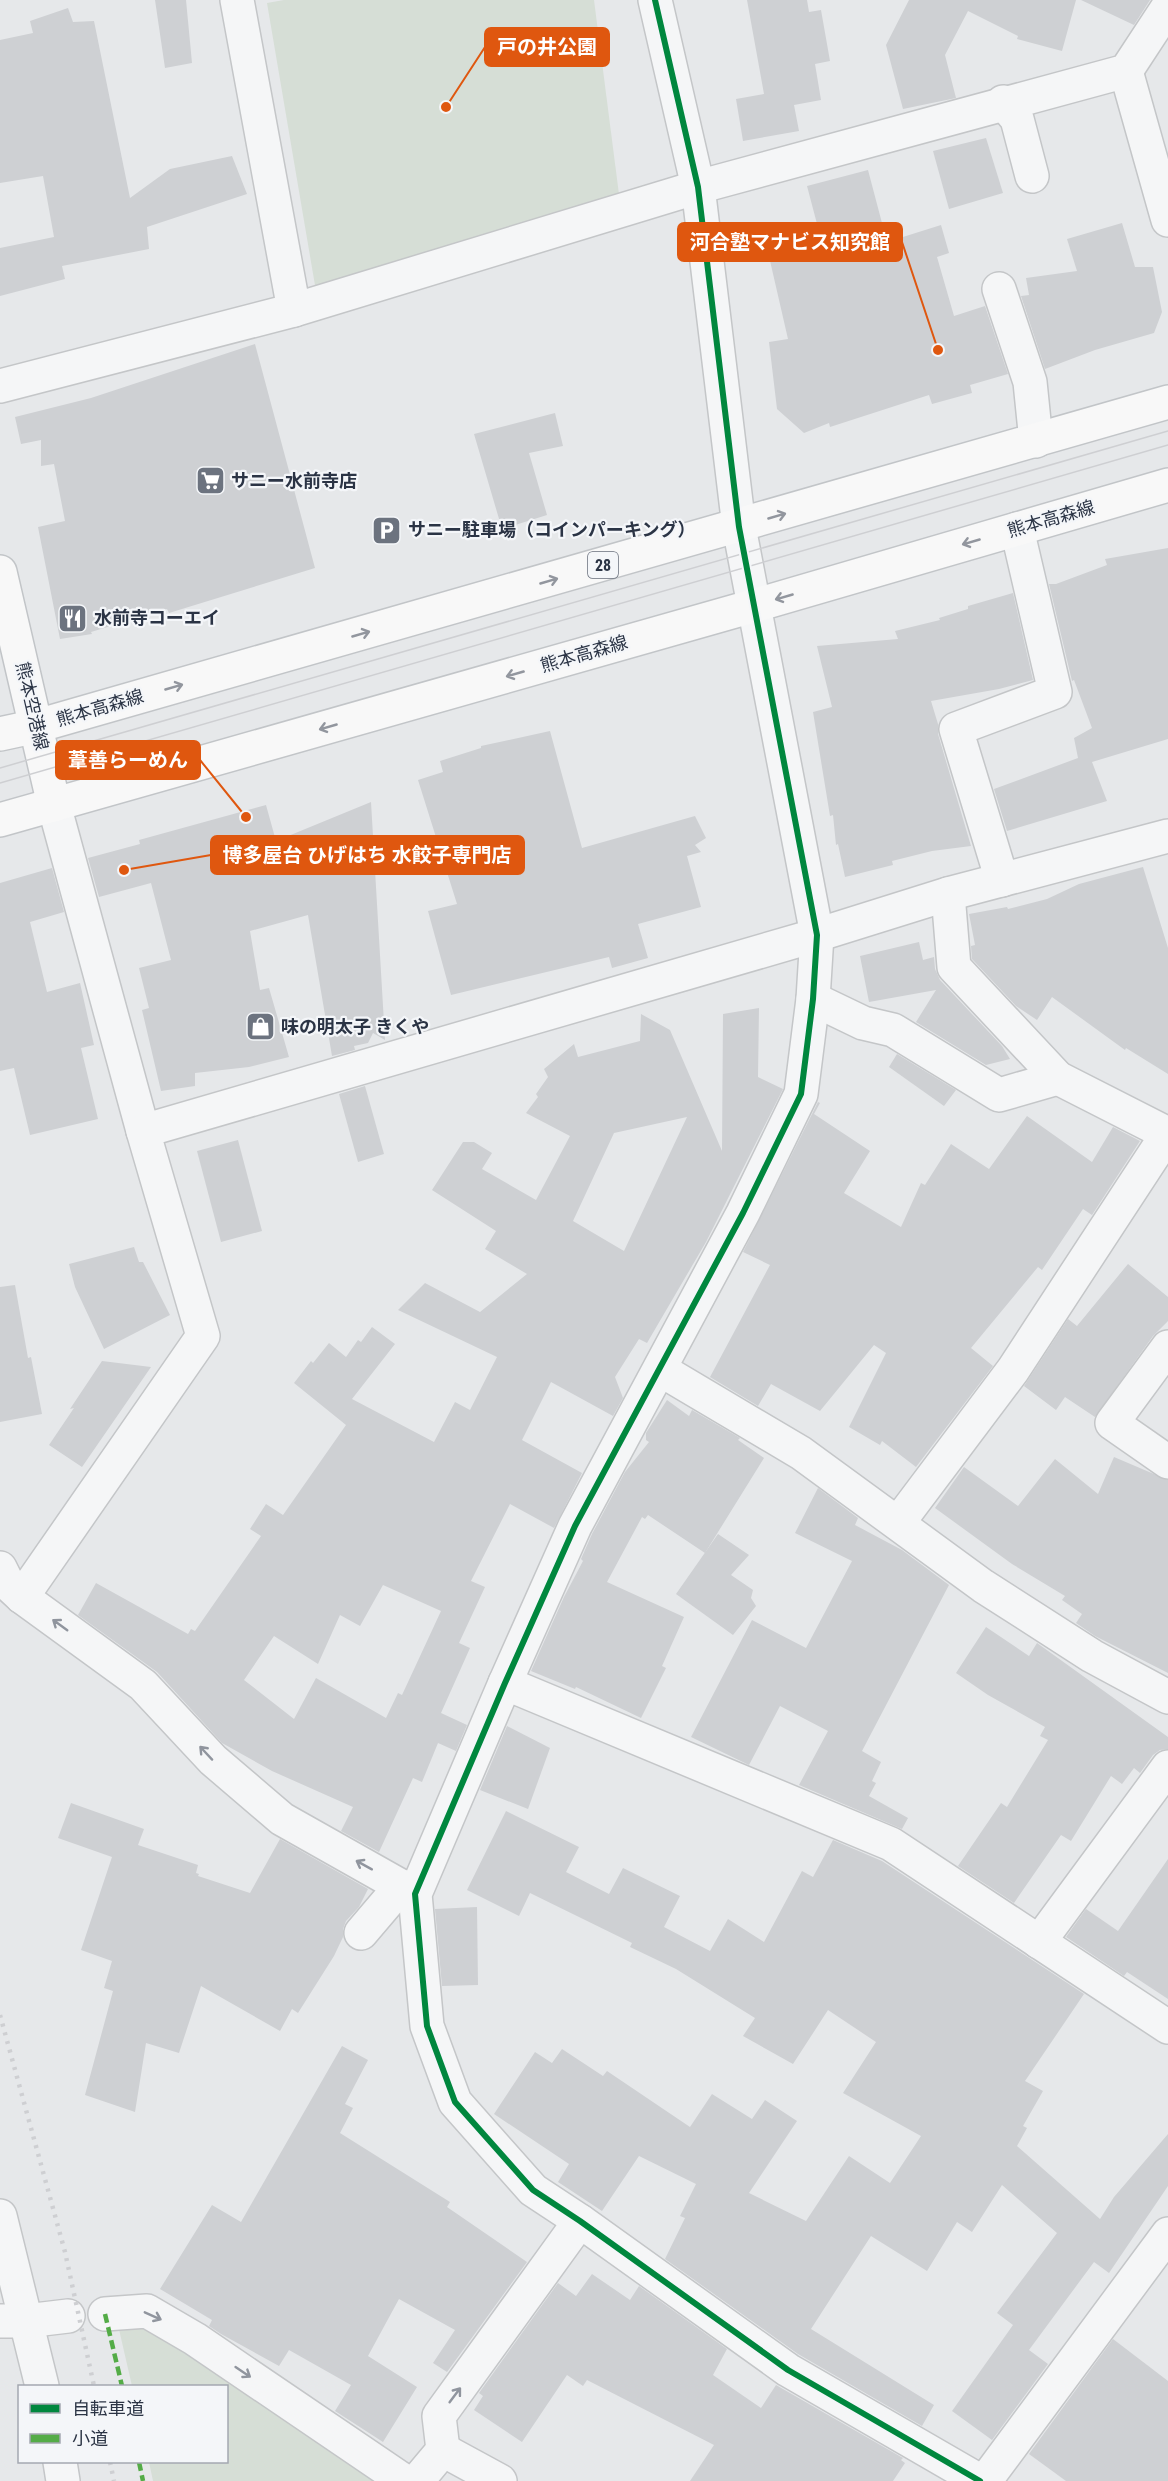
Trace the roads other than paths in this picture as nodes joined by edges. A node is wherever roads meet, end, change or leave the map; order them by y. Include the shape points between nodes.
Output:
1 (237, 0) edge
2 (655, 0) edge
3 (1168, 7) edge
4 (1126, 71) junction
5 (1003, 102) junction
6 (1032, 176) dead end
7 (698, 187) junction
8 (1168, 220) edge
9 (999, 289) dead end
10 (294, 310) junction
11 (0, 386) edge
12 (1168, 402) edge
13 (1036, 441) junction
14 (1168, 485) edge
15 (739, 527) junction
16 (1017, 529) junction
17 (0, 572) edge
18 (753, 606) junction
19 (37, 726) junction
20 (0, 734) edge
21 (54, 805) junction
22 (0, 820) edge
23 (1168, 836) edge
24 (1002, 880) junction
25 (948, 894) junction
26 (817, 935) junction
27 (813, 999) junction
28 (1058, 1078) junction
29 (143, 1131) junction
30 (1168, 1133) edge
31 (1168, 1347) edge
32 (661, 1370) junction
33 (1168, 1462) edge
34 (898, 1523) junction
35 (0, 1568) edge
36 (22, 1597) junction
37 (505, 1683) junction
38 (1168, 1697) edge
39 (1168, 1767) edge
40 (408, 1890) junction
41 (361, 1933) dead end
42 (1039, 1942) junction
43 (1168, 2027) edge
44 (0, 2216) edge
45 (580, 2221) junction
46 (1168, 2234) edge
47 (105, 2314) dead end
48 (68, 2316) dead end
49 (13, 2321) edge
50 (42, 2385) edge
51 (443, 2450) junction
52 (60, 2463) edge
53 (63, 2481) edge
54 (404, 2481) edge
55 (417, 2481) edge
56 (501, 2481) edge
57 (982, 2481) edge

1 - 10 street
2 - 7 street
3 - 4 street
4 - 5 street
4 - 8 street
5 - 6 street via 1017,119
5 - 7 street
7 - 10 street
7 - 15 street
9 - 13 street via 1030,382
10 - 11 street
12 - 13 main road, 熊本高森線 / 28
15 -> 13 main road, 熊本高森線 / 28
14 - 16 main road, 熊本高森線
15 - 18 street
19 -> 15 main road, 熊本高森線 / 28
16 -> 18 main road, 熊本高森線
16 - 24 street via 1055,692 956,729
17 - 19 main road, 熊本空港線
18 -> 21 main road, 熊本高森線
18 - 26 street
19 - 20 main road, 熊本高森線 / 28
19 - 21 main road, 熊本空港線
21 - 22 main road, 熊本高森線
21 - 29 street
23 - 24 street
24 - 25 street
25 - 26 street
25 - 28 street via 954,967
26 - 27 street
26 - 29 street
27 - 28 street via 867,1033 893,1029 999,1095
27 - 32 street via 801,1094
28 - 30 street
29 - 36 street via 203,1336
30 - 34 street via 1013,1370
31 - 33 street via 1112,1423
32 - 34 street via 801,1454
32 - 37 street via 575,1526
34 - 38 street via 983,1586 1082,1650
35 - 36 street via 8,1584
40 -> 36 street via 282,1819 213,1760 143,1685
37 - 40 street
37 - 42 street via 891,1844
39 - 42 street
40 - 41 street
40 - 45 street via 427,2026 455,2102 533,2190
42 - 43 street
44 - 49 street
51 -> 45 street via 439,2416
45 - 57 street via 788,2370
46 - 57 street
47 -> 54 street via 147,2311
48 - 49 street
49 - 50 street
51 - 55 street
51 - 56 street
52 - 53 street

